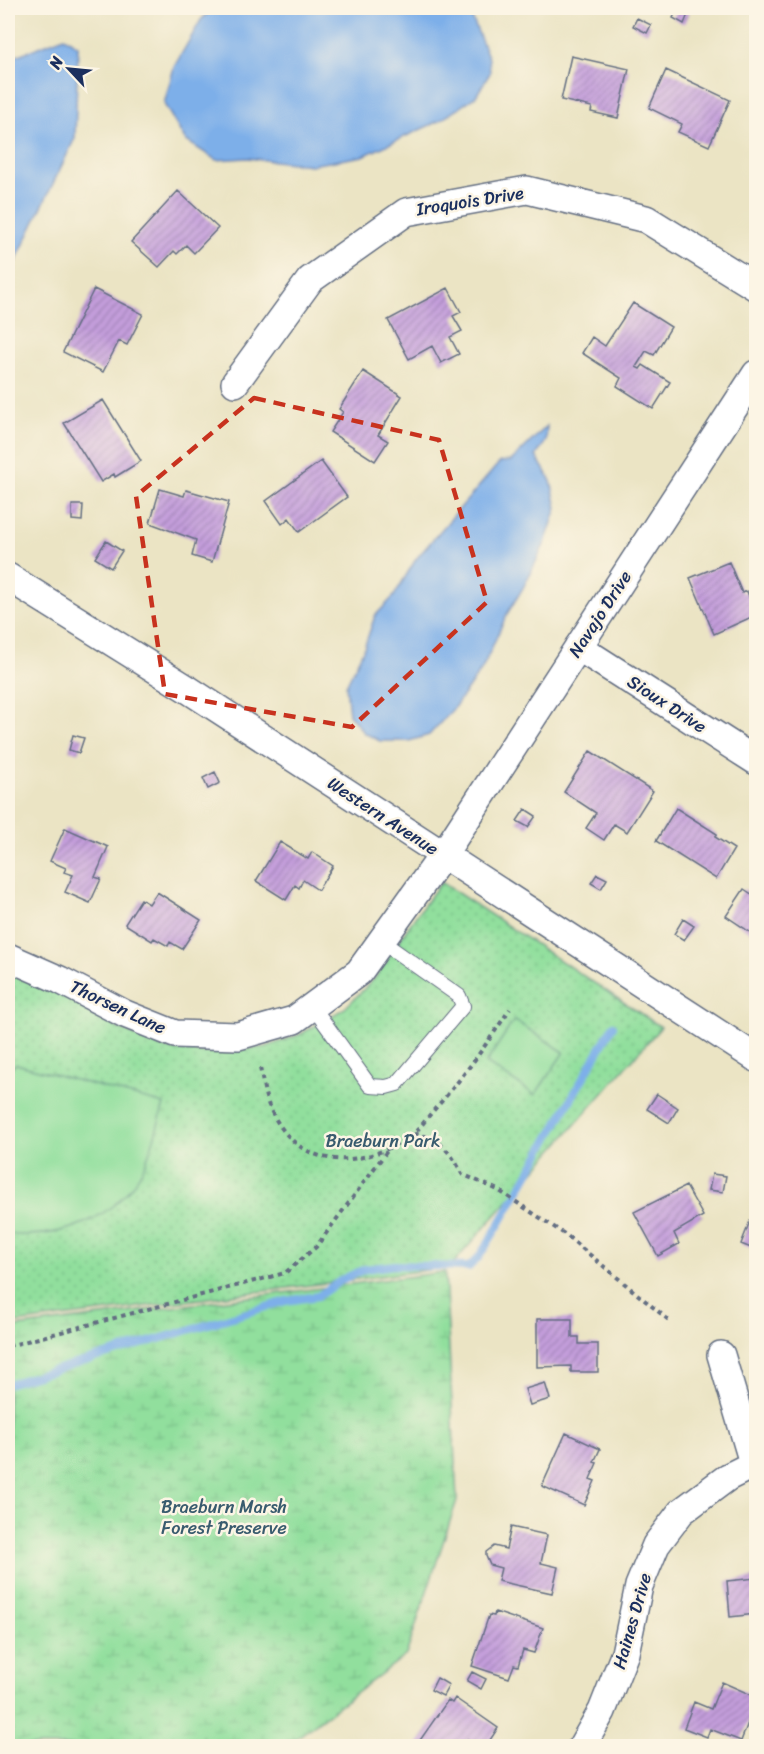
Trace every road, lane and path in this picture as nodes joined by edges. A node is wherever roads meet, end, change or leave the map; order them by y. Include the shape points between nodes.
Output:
1 (756, 287) edge
2 (756, 374) edge
3 (235, 383) dead end
4 (8, 577) edge
5 (578, 647) junction
6 (756, 761) edge
7 (443, 855) junction
8 (381, 941) junction
9 (8, 957) edge
10 (313, 1006) junction
11 (510, 1008) dead end
12 (756, 1058) edge
13 (260, 1068) dead end
14 (413, 1134) junction
15 (390, 1147) junction
16 (671, 1322) dead end
17 (8, 1346) edge
18 (721, 1355) dead end
19 (755, 1463) edge
20 (582, 1746) edge

1 - 3 street, Iroquois Drive via 646,219 527,190 406,212 309,280
2 - 5 street, Navajo Drive
4 - 7 street, Western Avenue
5 - 6 street, Sioux Drive
5 - 7 street, Navajo Drive
7 - 8 street, Thorsen Lane
7 - 12 street, Western Avenue
8 - 10 street, Thorsen Lane via 359,972
8 - 10 lane via 459,996 462,1006 397,1084 370,1086
9 - 10 street, Thorsen Lane via 175,1034 238,1036 294,1020
11 - 14 path via 470,1067
13 - 15 path via 269,1107 289,1138 305,1152 333,1161 363,1157
14 - 15 path
14 - 16 path via 438,1142 462,1174 498,1190 566,1235
15 - 17 path via 316,1247 285,1273
18 - 19 street
19 - 20 street, Haines Drive via 728,1477 681,1512 656,1545 639,1586 625,1653 602,1711

